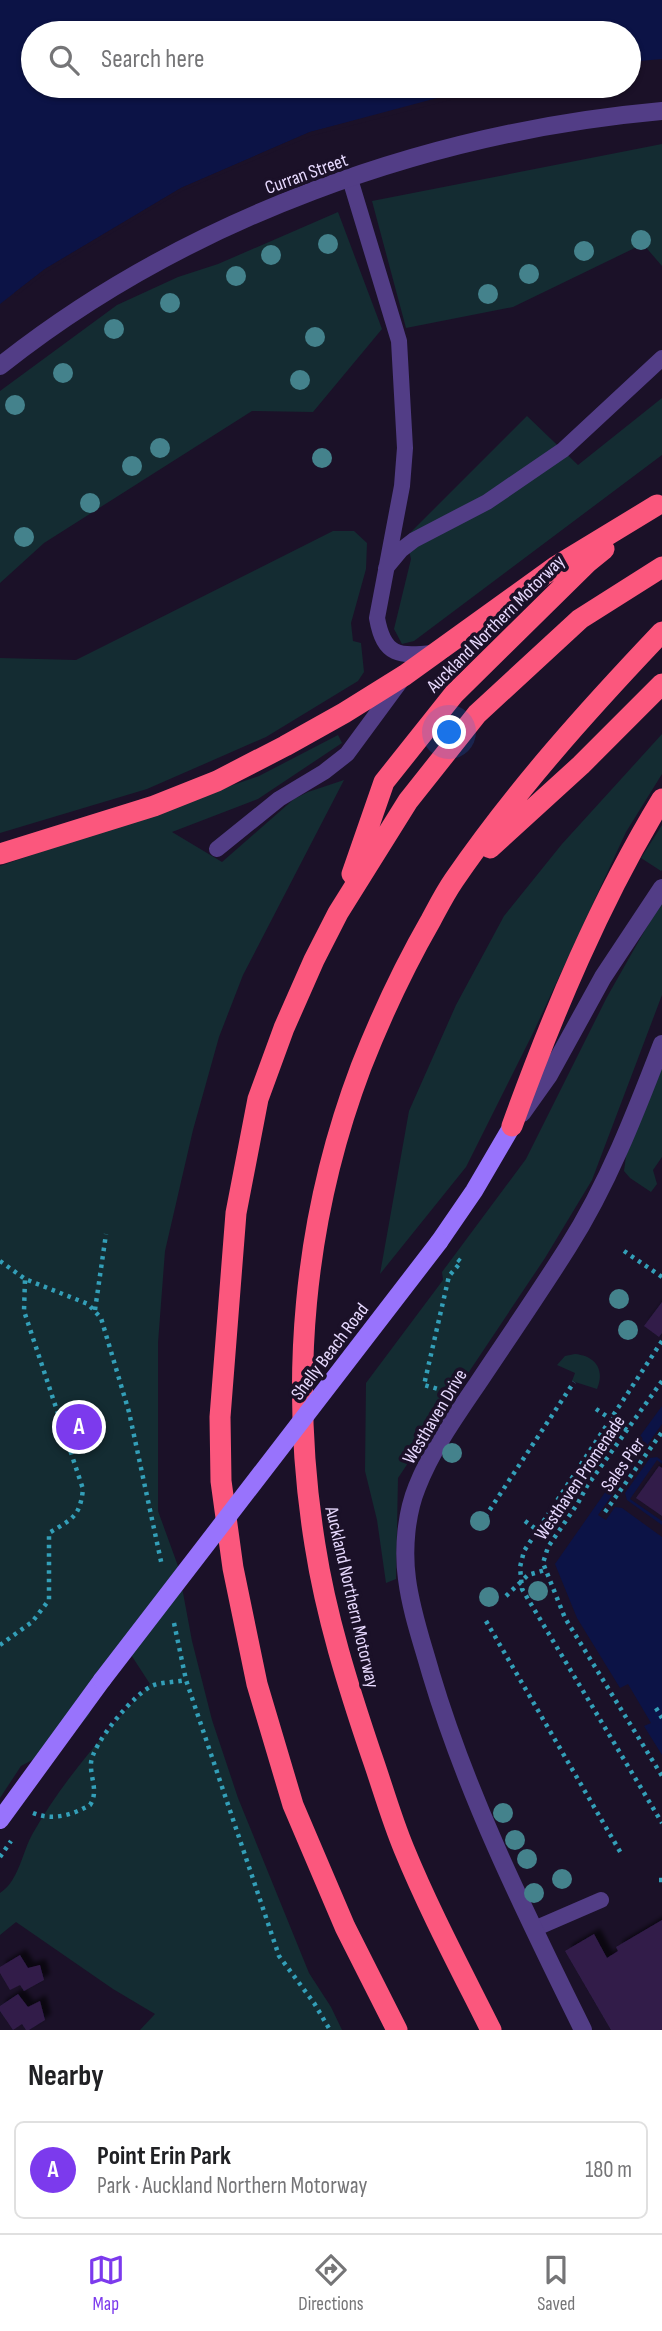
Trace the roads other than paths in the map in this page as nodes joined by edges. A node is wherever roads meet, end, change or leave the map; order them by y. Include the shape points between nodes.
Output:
1 (662, 111) edge
2 (350, 179) junction
3 (662, 358) edge
4 (0, 366) edge
5 (660, 504) edge
6 (662, 567) edge
7 (385, 570) junction
8 (662, 632) edge
9 (434, 653) junction
10 (405, 675) junction
11 (662, 684) edge
12 (662, 799) edge
13 (217, 849) dead end
14 (0, 854) edge
15 (452, 882) junction
16 (662, 888) edge
17 (338, 913) junction
18 (662, 1044) edge
19 (512, 1126) junction
20 (0, 1820) edge
21 (601, 1900) dead end
22 (534, 1929) junction
23 (397, 2030) edge
24 (491, 2030) edge
25 (583, 2030) edge

1 - 2 street, Curran Street via 511,134 430,152
2 - 4 street, Curran Street via 194,242 66,318
2 - 7 lane via 399,341 405,448
3 - 7 lane via 563,450 487,502 414,540
5 - 9 highway via 555,567
5 - 17 highway, Auckland Northern Motorway via 588,562 454,694 384,782
6 - 17 highway, Auckland Northern Motorway via 580,619 477,714 408,801
7 - 9 lane via 377,618 382,640 398,653
8 - 15 highway, Auckland Northern Motorway via 542,764
9 - 10 highway
10 - 13 lane via 347,754 279,799
10 - 14 highway via 217,781 154,806
11 - 15 highway, Auckland Northern Motorway
12 - 19 highway via 579,960
15 - 24 highway, Auckland Northern Motorway via 376,1029 344,1111 307,1279 301,1378 305,1472 315,1549 352,1697 403,1848
16 - 19 street, Shelly Beach Road via 603,977 550,1075
17 - 23 highway, Auckland Northern Motorway via 284,1028 256,1111 236,1213 223,1354 221,1481 257,1684 293,1805 345,1927
18 - 22 street, Westhaven Drive via 607,1179 570,1244 443,1436 416,1488 408,1526 406,1576 415,1622 459,1762
19 - 20 main road, Shelly Beach Road, bridge via 445,1248 102,1680
21 - 22 lane
22 - 25 street, Westhaven Drive

